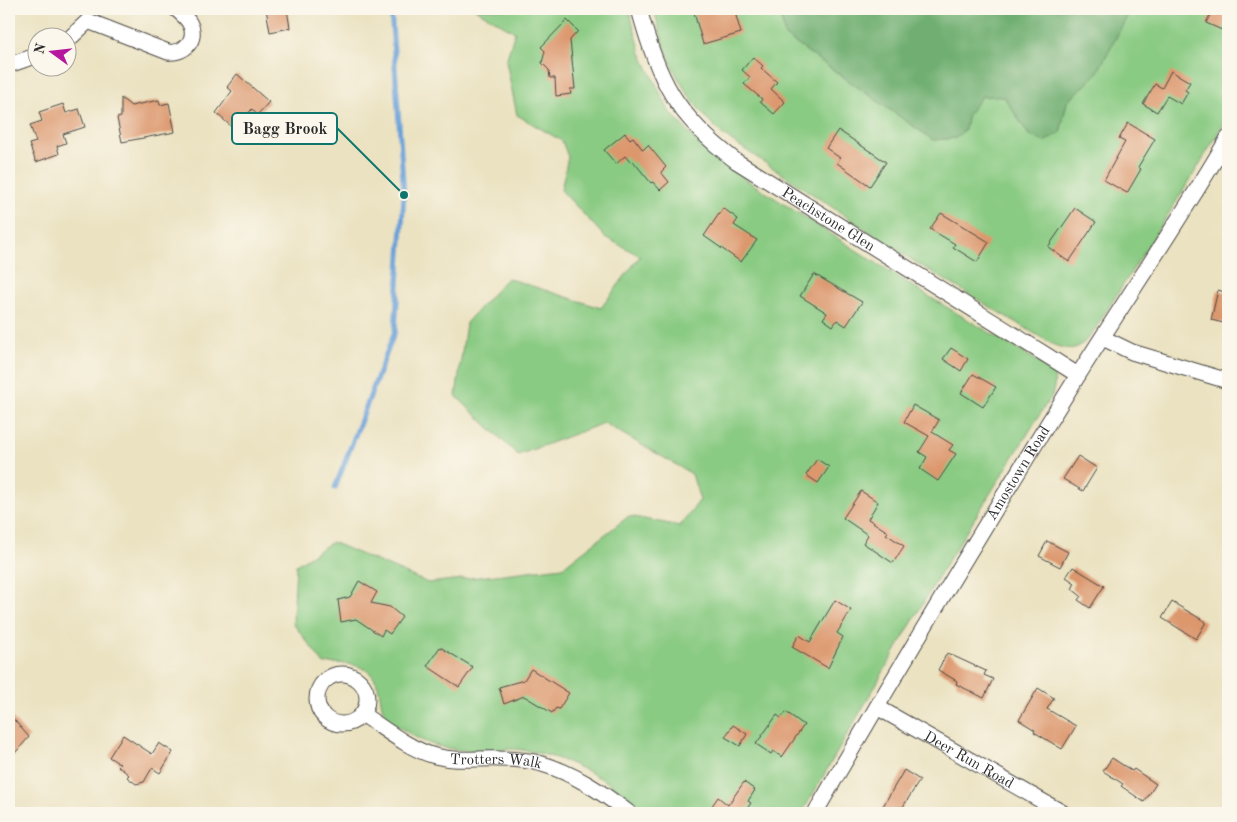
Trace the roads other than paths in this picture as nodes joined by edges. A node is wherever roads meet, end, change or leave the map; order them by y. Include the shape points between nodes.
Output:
1 (176, 9) edge
2 (639, 9) edge
3 (86, 15) edge
4 (77, 28) edge
5 (28, 59) edge
6 (9, 65) edge
7 (1228, 138) edge
8 (1103, 338) junction
9 (1078, 375) junction
10 (1228, 381) edge
11 (877, 707) junction
12 (362, 714) dead end
13 (629, 813) edge
14 (815, 813) edge
15 (1063, 813) edge

1 - 3 street via 188,21 192,33 188,45 174,52
2 - 9 street, Peachstone Glen via 665,84 689,118 719,148
3 - 4 street
5 - 6 street
7 - 8 street, Amostown Road
8 - 9 street, Amostown Road
8 - 10 street via 1132,352
9 - 11 street, Amostown Road
11 - 14 street, Amostown Road
11 - 15 street, Deer Run Road
12 - 13 street, Trotters Walk via 433,756 465,761 520,760 552,767 582,782

